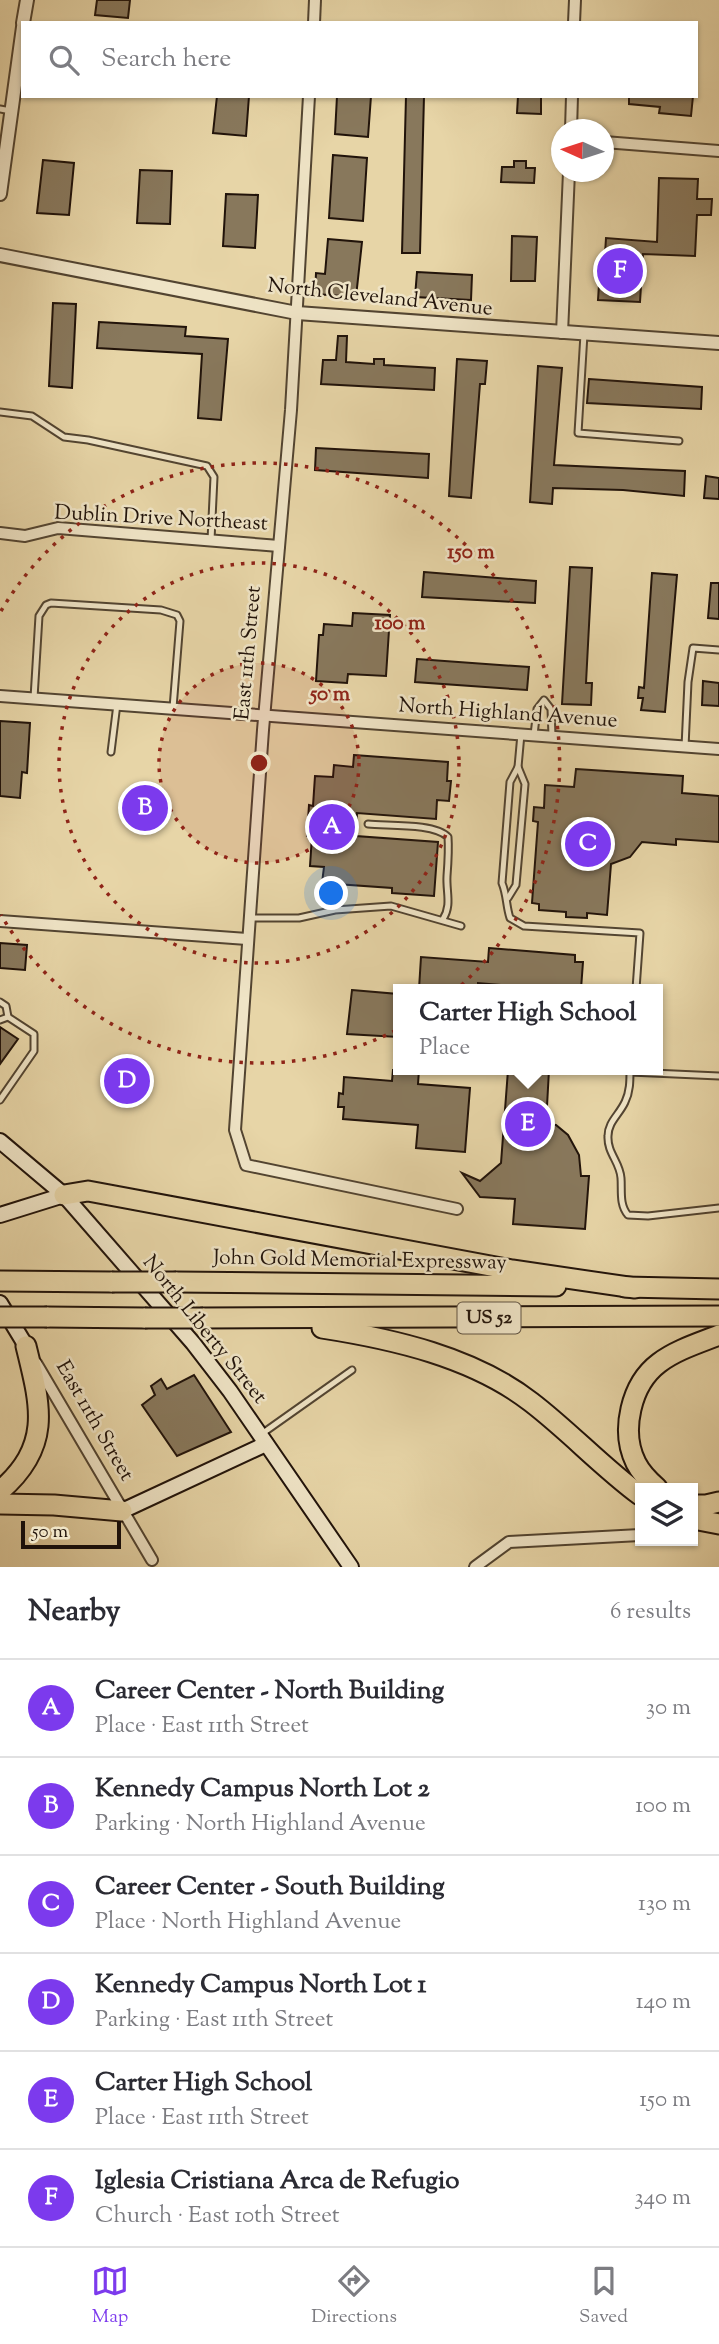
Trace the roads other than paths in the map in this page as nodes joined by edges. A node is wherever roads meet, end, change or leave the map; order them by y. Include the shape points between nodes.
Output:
1 (27, 0) edge
2 (315, 0) edge
3 (575, 0) edge
4 (24, 21) edge
5 (314, 21) edge
6 (574, 21) edge
7 (21, 35) edge
8 (309, 98) edge
9 (572, 98) edge
10 (6, 110) edge
11 (571, 119) edge
12 (614, 143) edge
13 (719, 152) edge
14 (569, 182) edge
15 (0, 194) edge
16 (0, 255) edge
17 (297, 313) junction
18 (562, 333) junction
19 (584, 334) junction
20 (719, 343) edge
21 (0, 412) edge
22 (679, 441) dead end
23 (0, 533) edge
24 (211, 540) junction
25 (279, 546) junction
26 (719, 650) edge
27 (0, 696) edge
28 (34, 698) junction
29 (117, 704) junction
30 (173, 708) junction
31 (264, 714) junction
32 (521, 734) junction
33 (534, 735) junction
34 (552, 736) junction
35 (685, 747) junction
36 (719, 749) edge
37 (111, 752) dead end
38 (518, 767) junction
39 (368, 824) dead end
40 (508, 898) junction
41 (250, 918) junction
42 (443, 919) junction
43 (0, 921) edge
44 (461, 926) dead end
45 (247, 939) junction
46 (636, 984) edge
47 (0, 1002) edge
48 (8, 1017) junction
49 (0, 1020) edge
50 (663, 1073) edge
51 (630, 1075) edge
52 (719, 1076) edge
53 (0, 1100) edge
54 (0, 1141) edge
55 (64, 1195) junction
56 (719, 1208) edge
57 (457, 1209) dead end
58 (0, 1215) edge
59 (0, 1282) edge
60 (635, 1288) junction
61 (719, 1289) edge
62 (0, 1303) edge
63 (719, 1316) edge
64 (0, 1317) edge
65 (258, 1318) junction
66 (719, 1335) edge
67 (26, 1346) junction
68 (352, 1370) dead end
69 (263, 1440) junction
70 (652, 1483) edge
71 (0, 1491) edge
72 (635, 1491) edge
73 (719, 1502) edge
74 (0, 1504) edge
75 (698, 1504) edge
76 (122, 1511) junction
77 (0, 1515) edge
78 (698, 1520) edge
79 (719, 1524) edge
80 (635, 1535) edge
81 (152, 1560) dead end
82 (351, 1567) edge
83 (475, 1567) edge

1 - 4 street
2 - 5 street
3 - 6 street
7 - 10 street
8 - 17 street, East 11th Street
9 - 11 street
10 - 15 street
12 - 13 street
14 - 18 street
16 - 17 street, North Cleveland Avenue
17 - 18 street, North Cleveland Avenue
17 - 25 street, East 11th Street
18 - 19 street, North Cleveland Avenue
19 - 20 street, North Cleveland Avenue
19 - 22 lane via 578,432
21 - 24 lane via 32,416 64,438 207,466 214,477
23 - 24 street, Dublin Drive Northeast via 25,536 58,528
24 - 25 street, Dublin Drive Northeast
25 - 31 street, East 11th Street
26 - 35 lane via 693,648
27 - 28 street, North Highland Avenue
28 - 29 street, North Highland Avenue
28 - 30 lane via 39,616 46,605 161,610 177,615 180,621
29 - 30 street, North Highland Avenue
29 - 37 lane
30 - 31 street, North Highland Avenue
31 - 32 street, North Highland Avenue
31 - 41 street, East 11th Street
32 - 33 street, North Highland Avenue
32 - 38 lane
33 - 34 street, North Highland Avenue
33 - 34 lane via 537,709 544,700 551,709
34 - 35 street, North Highland Avenue
35 - 36 street, North Highland Avenue
38 - 40 lane via 524,784 516,885
38 - 40 lane via 509,782 502,883
39 - 42 lane via 431,829 448,837 449,891
40 - 46 lane via 510,918 524,926 640,933
41 - 42 lane via 299,918 391,906
41 - 45 street, East 11th Street
42 - 44 lane
43 - 45 street
45 - 57 street, East 11th Street via 235,1130 246,1165
47 - 48 lane
48 - 49 lane
48 - 53 lane via 34,1034 34,1051
50 - 52 lane
51 - 56 lane via 629,1093 608,1138 609,1150 620,1168 625,1211 648,1216
54 - 55 main road, North Liberty Street
55 - 58 main road
55 - 60 highway via 88,1191 512,1270
55 - 69 main road, North Liberty Street via 193,1343
59 - 60 highway, John Gold Memorial Expressway / US 52, bridge
60 - 61 highway, John Gold Memorial Expressway / US 52
62 - 67 main road, East 11th Street
63 - 65 highway, US 52
64 - 65 highway, US 52, bridge
65 - 72 highway via 402,1344 476,1371 529,1401
66 - 70 highway via 659,1363 634,1398 632,1452
67 - 71 highway via 37,1390 35,1445 24,1467
67 - 76 street, East 11th Street
68 - 69 lane
69 - 76 main road
69 - 82 main road, North Liberty Street
73 - 75 highway
74 - 76 highway
76 - 77 highway
76 - 81 street, East 11th Street
78 - 79 highway
80 - 83 street via 509,1542

